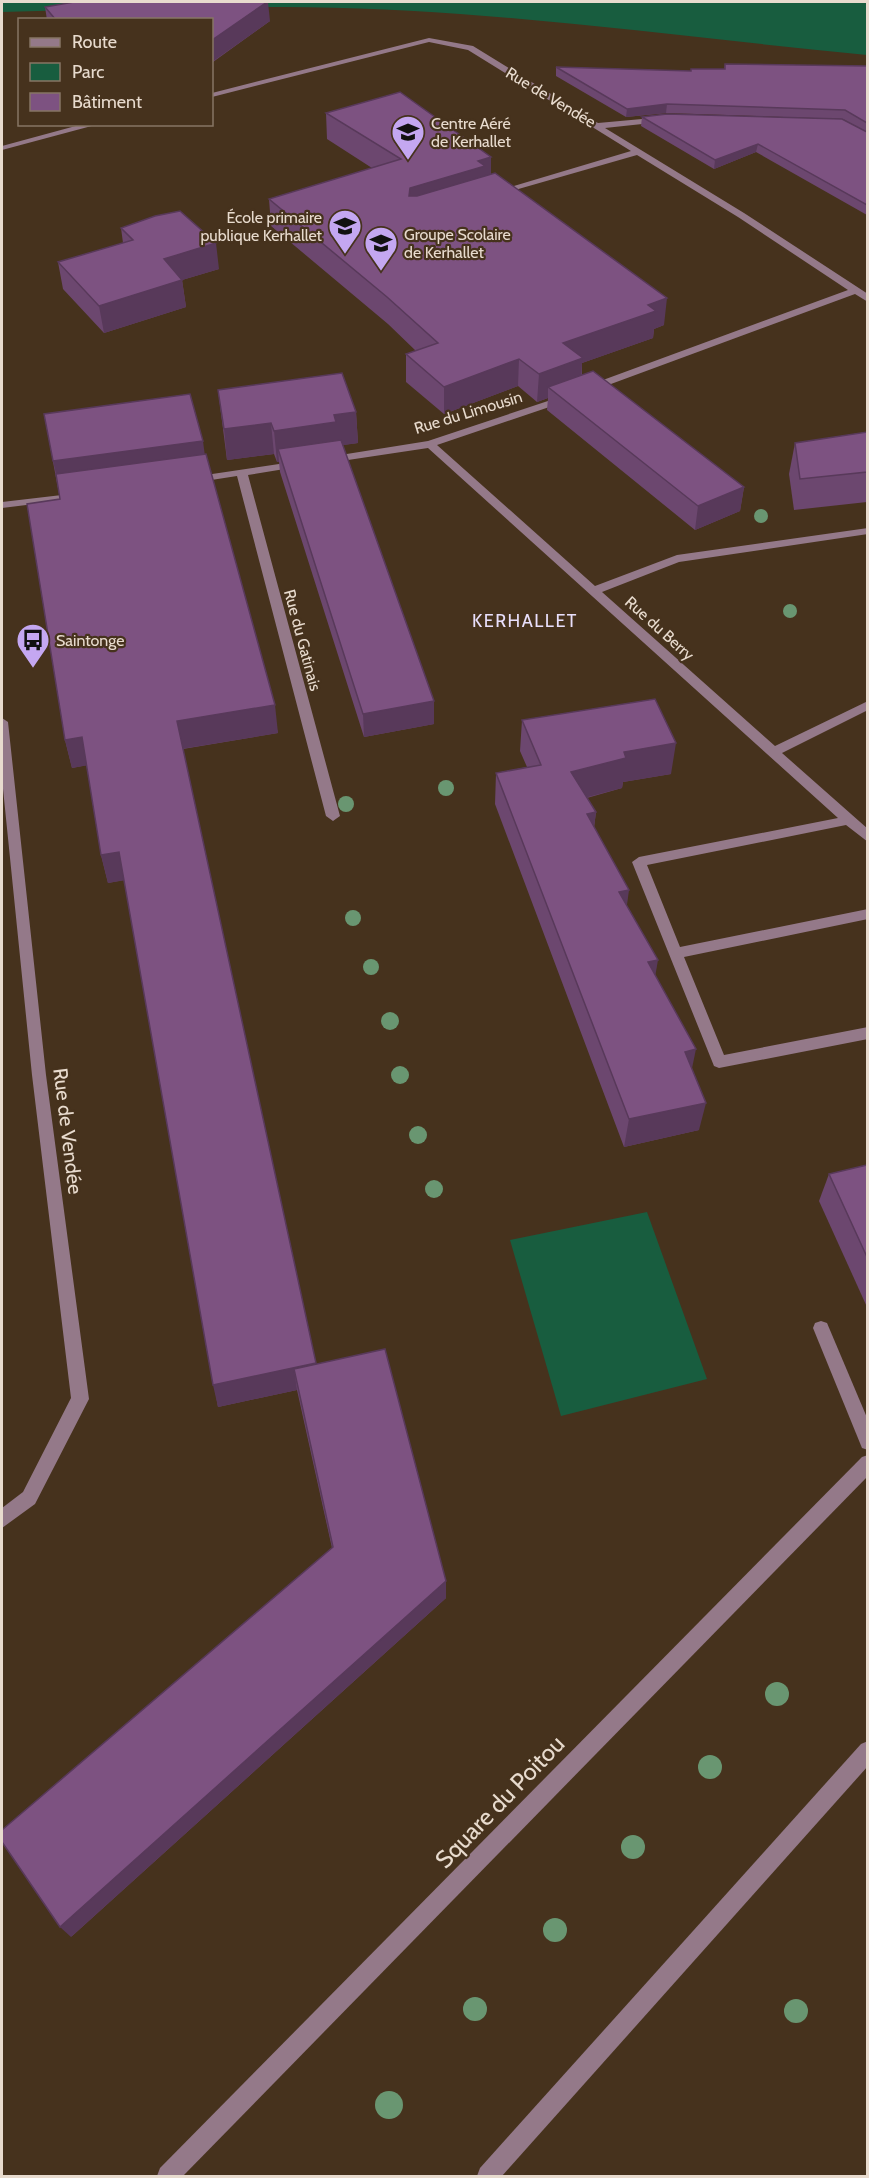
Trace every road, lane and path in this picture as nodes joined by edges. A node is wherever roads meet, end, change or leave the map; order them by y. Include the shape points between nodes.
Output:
1 (213, 95) edge
2 (666, 118) edge
3 (87, 126) edge
4 (598, 126) junction
5 (2, 148) edge
6 (638, 152) junction
7 (491, 196) edge
8 (855, 291) junction
9 (867, 299) edge
10 (430, 444) junction
11 (242, 473) junction
12 (182, 481) edge
13 (87, 494) edge
14 (2, 505) edge
15 (867, 531) edge
16 (593, 591) junction
17 (867, 705) edge
18 (2, 730) edge
19 (774, 752) junction
20 (333, 816) dead end
21 (849, 820) junction
22 (867, 837) edge
23 (867, 914) edge
24 (676, 953) junction
25 (867, 1033) edge
26 (821, 1328) dead end
27 (867, 1442) edge
28 (867, 1463) edge
29 (2, 1519) edge
30 (867, 1751) edge
31 (168, 2176) edge
32 (488, 2176) edge

1 - 4 street, Rue de Vendée via 429,40 470,48
2 - 4 street
3 - 5 street
4 - 6 street, Rue de Vendée
6 - 7 street
6 - 8 street, Rue de Vendée
8 - 9 street, Rue de Vendée
8 - 10 street, Rue du Limousin
10 - 11 street, Rue du Limousin
10 - 16 street, Rue du Berry
11 - 12 street, Rue du Limousin
11 - 20 street, Rue du Gatinais
13 - 14 street
15 - 16 street via 676,559
16 - 19 street, Rue du Berry
17 - 19 street
18 - 29 street, Rue de Vendée via 39,1075 80,1399 29,1498
19 - 21 street, Rue du Berry
21 - 22 street, Rue du Berry
21 - 24 street via 639,862
23 - 24 street
24 - 25 street via 719,1062
26 - 27 street
28 - 31 street, Square du Poitou
30 - 32 street

